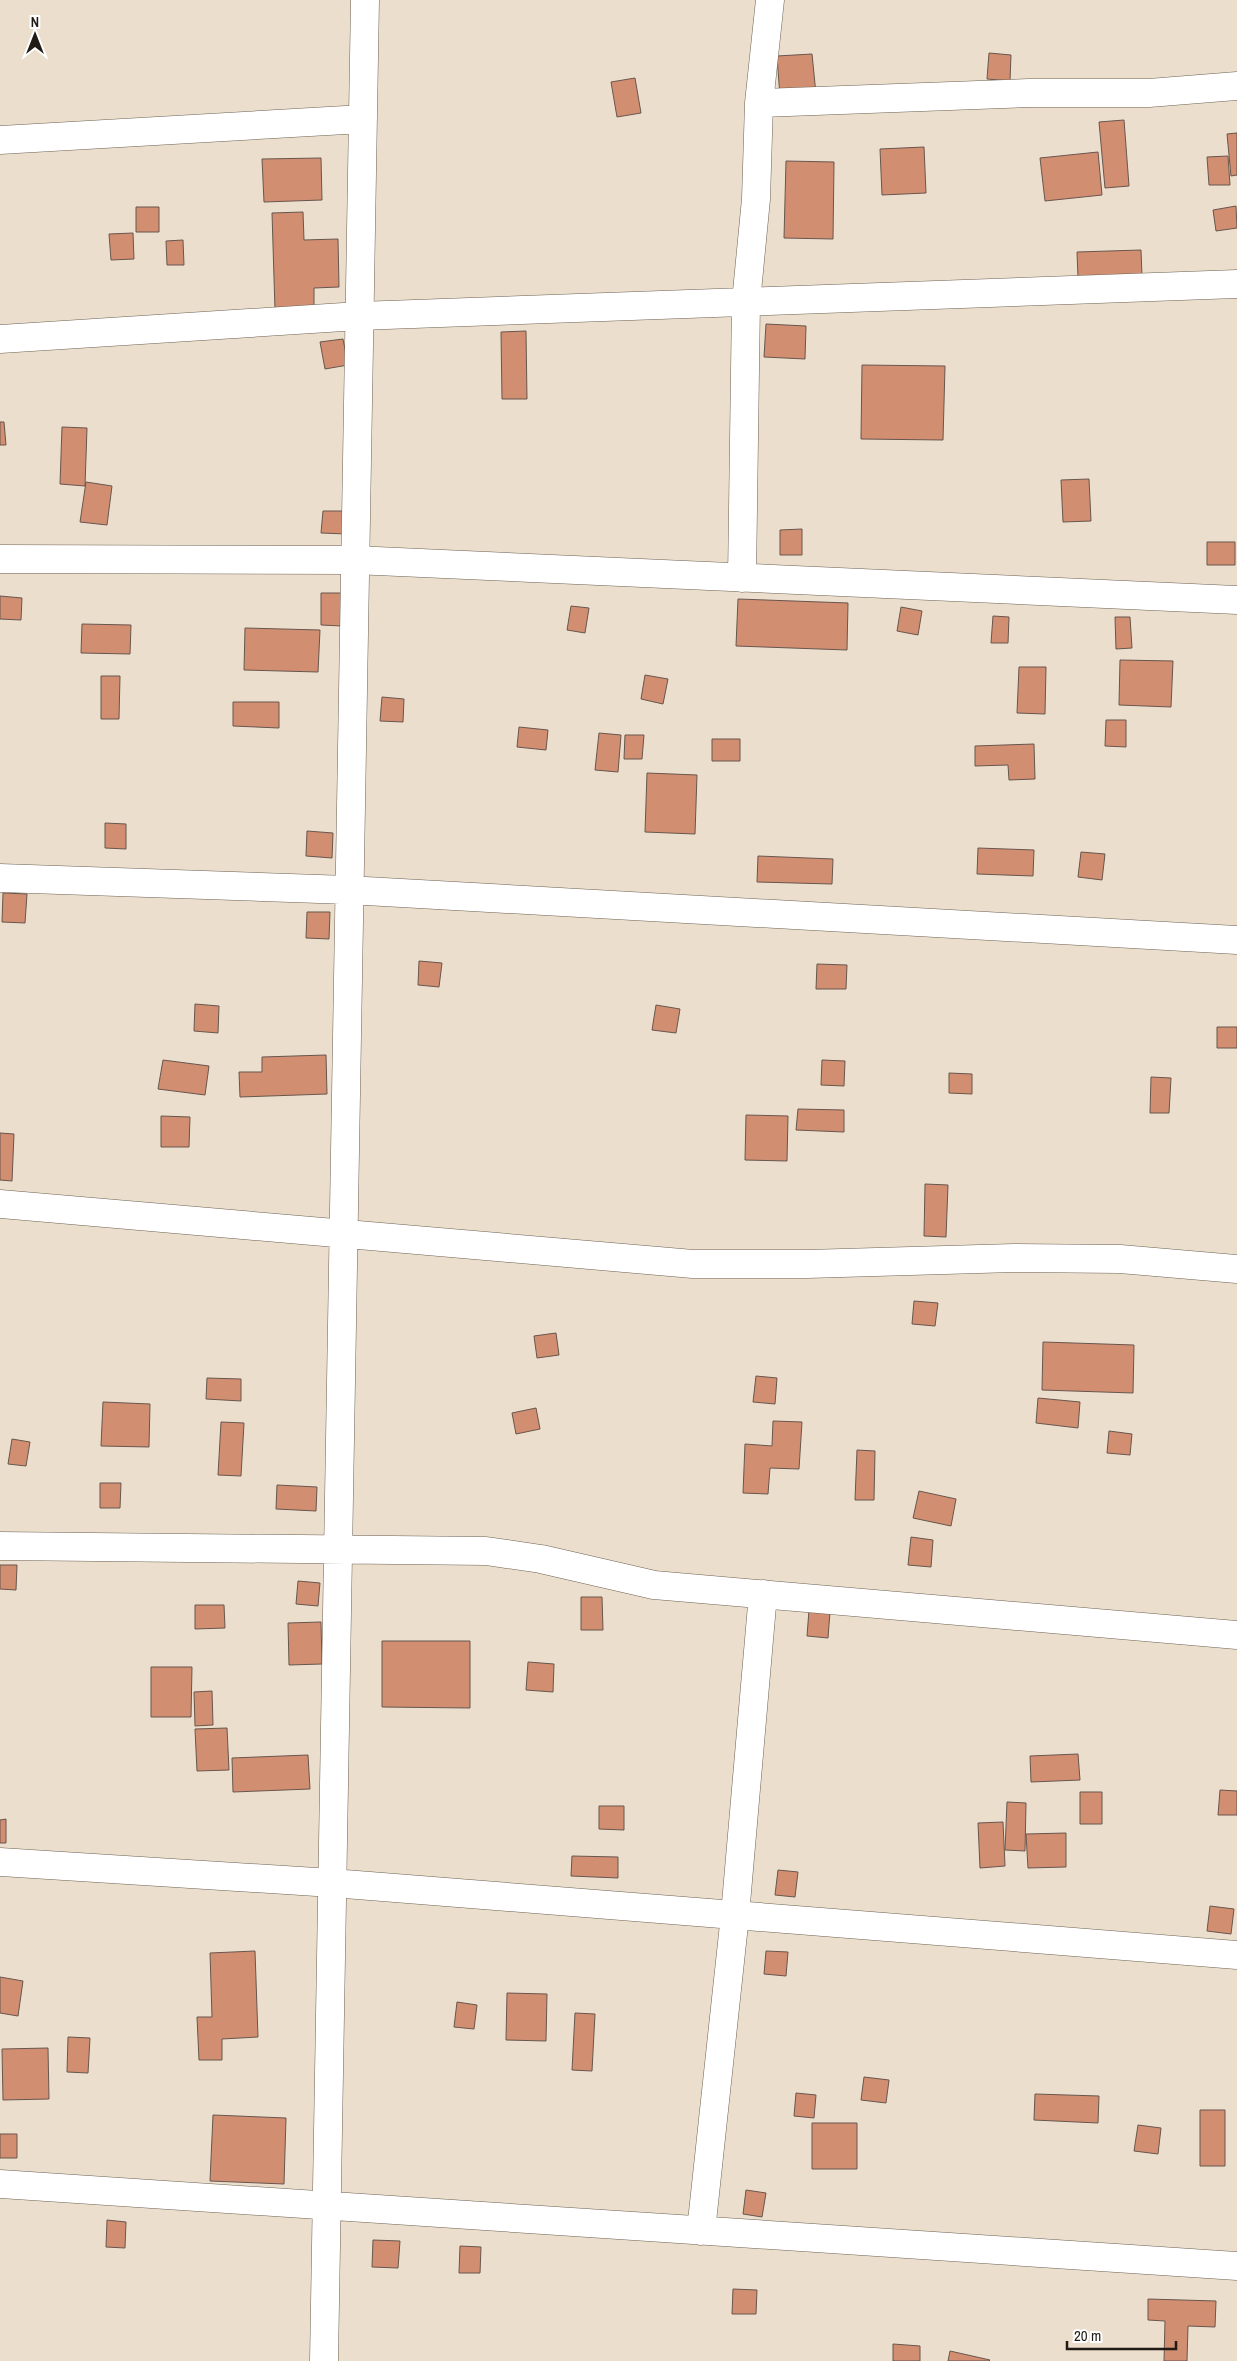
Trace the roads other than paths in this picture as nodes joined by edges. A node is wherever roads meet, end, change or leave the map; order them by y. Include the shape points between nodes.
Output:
1 (364, 0) edge
2 (770, 0) edge
3 (1237, 86) edge
4 (759, 103) junction
5 (363, 119) junction
6 (0, 140) edge
7 (1237, 284) edge
8 (746, 302) junction
9 (359, 316) junction
10 (0, 339) edge
11 (0, 559) edge
12 (354, 560) junction
13 (742, 578) junction
14 (1237, 600) edge
15 (0, 878) edge
16 (348, 890) junction
17 (1237, 940) edge
18 (0, 1204) edge
19 (343, 1235) junction
20 (1237, 1269) edge
21 (0, 1546) edge
22 (338, 1549) junction
23 (763, 1594) junction
24 (1237, 1635) edge
25 (0, 1862) edge
26 (332, 1883) junction
27 (735, 1915) junction
28 (1237, 1955) edge
29 (0, 2184) edge
30 (327, 2206) junction
31 (701, 2231) junction
32 (1237, 2266) edge
33 (324, 2361) edge

1 - 5 street
2 - 4 street
3 - 4 street via 1149,93 1019,93
4 - 8 street via 756,199
5 - 6 street
5 - 9 street
7 - 8 street
8 - 9 street
8 - 13 street
9 - 10 street
9 - 12 street
11 - 12 street
12 - 13 street
12 - 16 street
13 - 14 street
15 - 16 street
16 - 17 street
16 - 19 street
18 - 19 street
19 - 20 street via 693,1264 1014,1258 1111,1259
19 - 22 street
21 - 22 street
22 - 23 street via 486,1551 541,1559 654,1585
22 - 26 street
23 - 24 street
23 - 27 street
25 - 26 street
26 - 27 street
26 - 30 street
27 - 28 street
27 - 31 street
29 - 30 street
30 - 31 street
30 - 33 street
31 - 32 street

